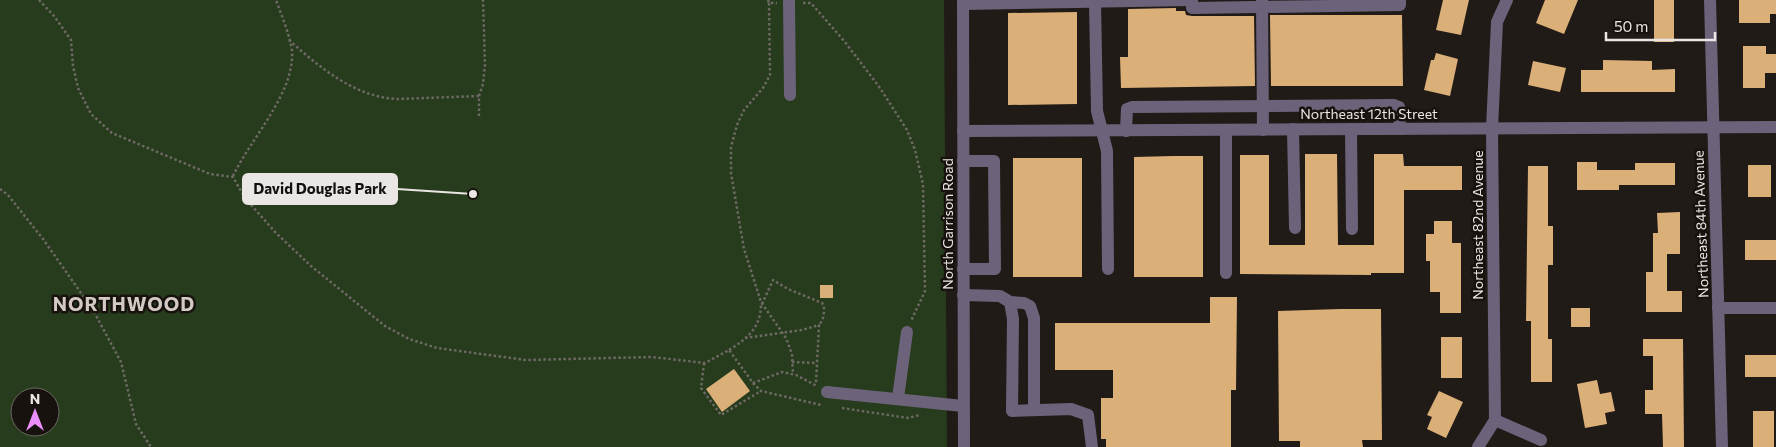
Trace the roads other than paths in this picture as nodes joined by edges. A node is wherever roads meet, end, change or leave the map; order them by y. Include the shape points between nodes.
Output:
1 (1192, 0) edge
2 (1400, 0) edge
3 (1507, 0) edge
4 (1710, 0) edge
5 (789, 2) edge
6 (963, 2) edge
7 (1095, 2) junction
8 (1262, 4) edge
9 (790, 95) dead end
10 (1263, 106) junction
11 (1714, 127) junction
12 (1776, 127) edge
13 (1492, 128) junction
14 (1293, 129) junction
15 (1351, 129) junction
16 (1400, 129) junction
17 (1102, 130) junction
18 (1126, 130) junction
19 (1226, 130) junction
20 (1263, 130) junction
21 (963, 132) junction
22 (963, 161) junction
23 (1295, 228) dead end
24 (1352, 229) dead end
25 (963, 268) junction
26 (1108, 269) dead end
27 (1226, 273) dead end
28 (963, 295) junction
29 (1010, 302) junction
30 (1718, 308) junction
31 (1776, 308) edge
32 (906, 332) road end
33 (822, 388) road end
34 (898, 398) junction
35 (964, 406) junction
36 (1034, 410) junction
37 (1495, 420) junction
38 (1541, 440) dead end
39 (964, 447) edge
40 (1092, 447) edge
41 (1478, 447) edge
42 (1722, 447) edge

1 - 7 street
1 - 8 street via 1192,8
2 - 8 street via 1400,5
3 - 13 street, Northeast 82nd Avenue via 1497,22
4 - 11 street, Northeast 84th Avenue
5 - 9 street
6 - 7 street
6 - 21 street, North Garrison Road
7 - 17 street via 1098,111
8 - 10 street
10 - 16 street via 1394,105 1398,107
10 - 18 street via 1132,107 1127,108
10 - 20 street
11 - 12 street, Northeast 12th Street
11 - 13 street, Northeast 12th Street
11 - 30 street, Northeast 84th Avenue
13 - 16 street, Northeast 12th Street
13 - 37 street, Northeast 82nd Avenue
14 - 15 street, Northeast 12th Street
14 - 20 street, Northeast 12th Street
14 - 23 street
15 - 16 street, Northeast 12th Street
15 - 24 street
17 - 18 street, Northeast 12th Street
17 - 21 street, Northeast 12th Street
17 - 26 street via 1108,151
18 - 19 street, Northeast 12th Street
19 - 20 street, Northeast 12th Street
19 - 27 street
21 - 22 street, North Garrison Road
22 - 25 street, North Garrison Road
22 - 25 street via 994,161 995,268
25 - 28 street, North Garrison Road
28 - 29 street via 1000,296
28 - 35 street, North Garrison Road
29 - 36 street via 1030,306 1034,318
29 - 36 street via 1013,319 1012,411
30 - 31 street
30 - 42 street, Northeast 84th Avenue
32 - 34 street
33 - 34 street
34 - 35 street
35 - 39 street, North Garrison Road
36 - 40 street via 1071,409 1088,415
37 - 38 street
37 - 41 street

